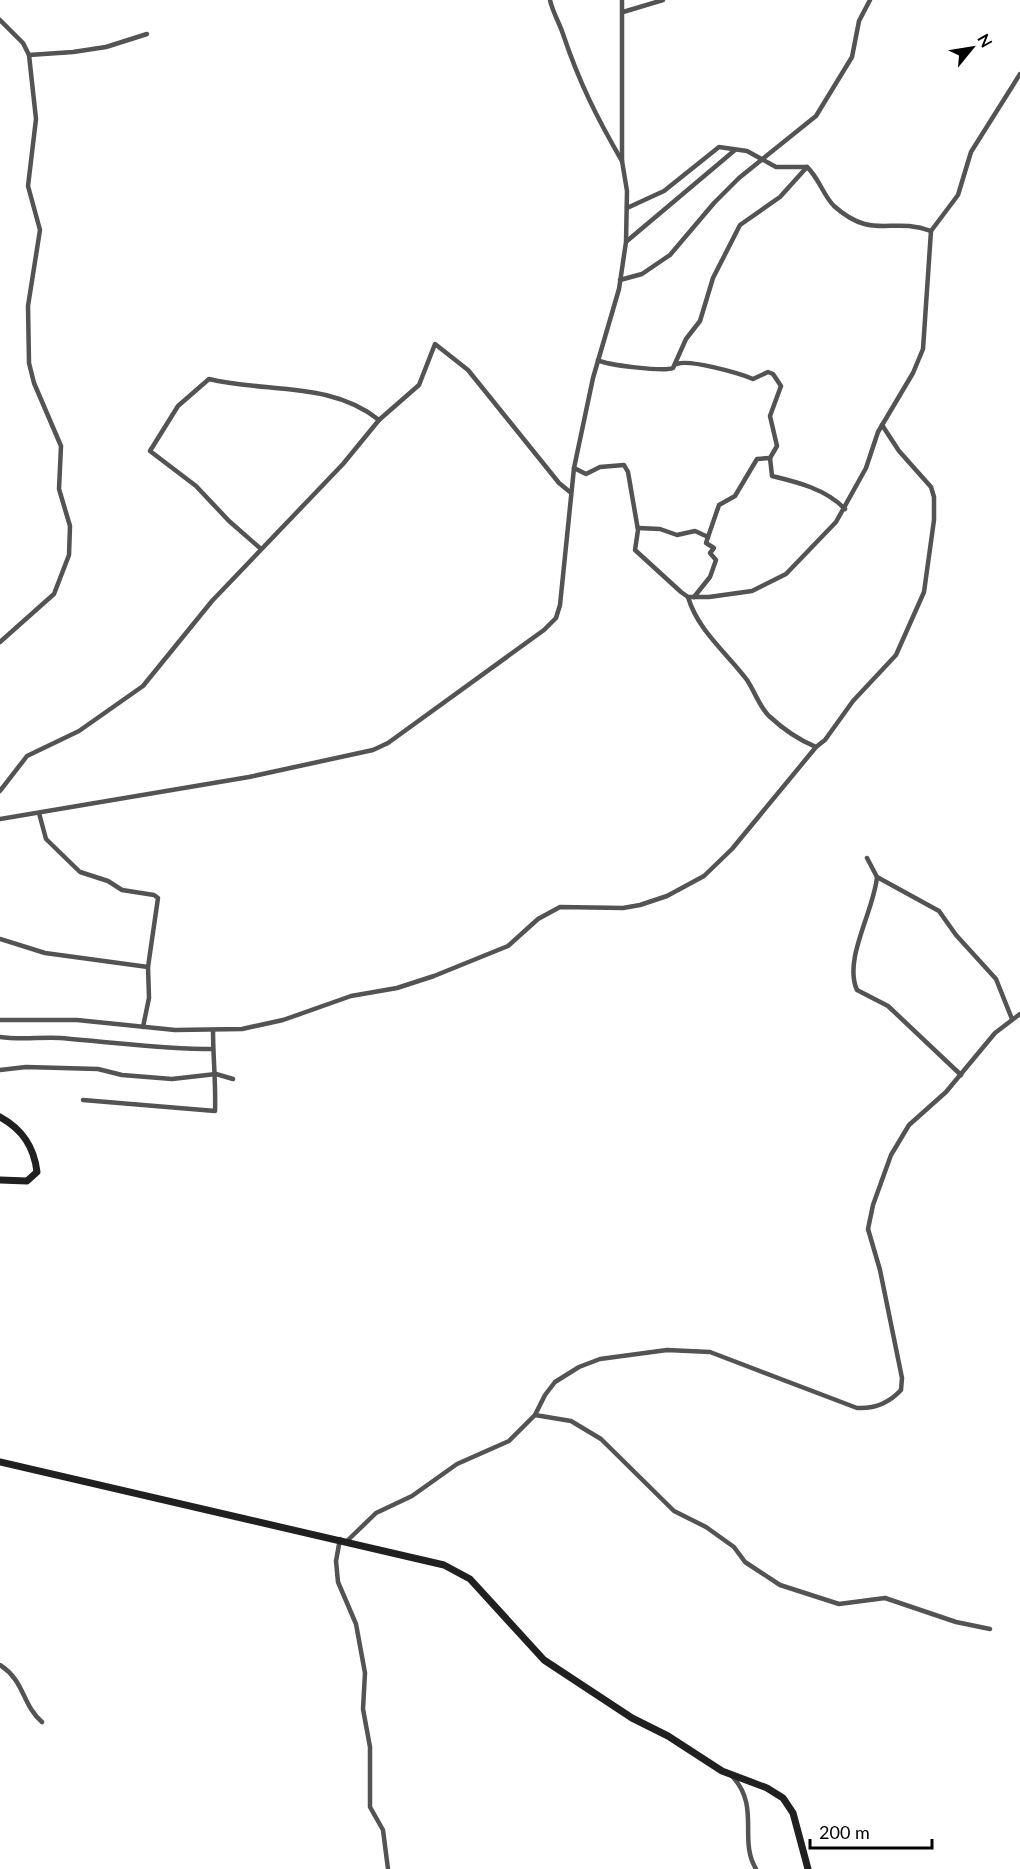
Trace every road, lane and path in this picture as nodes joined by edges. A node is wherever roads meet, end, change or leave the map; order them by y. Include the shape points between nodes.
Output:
1 (550, 0) edge
2 (622, 0) edge
3 (663, 0) edge
4 (870, 0) edge
5 (623, 12) junction
6 (0, 20) edge
7 (147, 34) dead end
8 (28, 55) junction
9 (1020, 74) edge
10 (735, 150) junction
11 (763, 159) junction
12 (622, 161) junction
13 (807, 167) junction
14 (627, 208) junction
15 (932, 231) junction
16 (626, 242) junction
17 (621, 280) junction
18 (598, 360) junction
19 (677, 364) junction
20 (379, 420) junction
21 (882, 425) junction
22 (770, 458) junction
23 (574, 468) junction
24 (570, 492) junction
25 (845, 509) junction
26 (638, 528) junction
27 (708, 537) junction
28 (261, 549) junction
29 (691, 597) junction
30 (0, 642) edge
31 (816, 747) junction
32 (0, 791) edge
33 (39, 813) junction
34 (0, 819) edge
35 (867, 858) dead end
36 (877, 877) junction
37 (0, 939) edge
38 (148, 966) junction
39 (1020, 1014) edge
40 (1012, 1019) junction
41 (0, 1020) edge
42 (143, 1027) junction
43 (213, 1030) junction
44 (0, 1036) edge
45 (213, 1049) junction
46 (0, 1070) edge
47 (216, 1074) junction
48 (961, 1075) junction
49 (233, 1079) dead end
50 (82, 1100) dead end
51 (0, 1117) edge
52 (0, 1180) edge
53 (535, 1415) junction
54 (0, 1462) edge
55 (343, 1540) junction
56 (990, 1629) dead end
57 (0, 1665) edge
58 (42, 1722) dead end
59 (732, 1776) junction
60 (388, 1869) edge
61 (756, 1869) edge
62 (808, 1869) edge

1 - 12 street via 574,71
2 - 5 street
3 - 5 street
4 - 11 street via 859,21 852,57 828,98 810,122
5 - 12 street
6 - 8 street
7 - 8 street via 73,52
8 - 30 street via 36,119 28,186 40,231 28,306 29,363 61,446 59,489 67,507 70,542 63,576 54,594
9 - 15 street via 971,152 958,195
10 - 11 street
10 - 14 street via 714,149 664,191
10 - 16 street
11 - 13 street via 776,168
11 - 17 street via 714,203 670,255 642,274
12 - 14 street
13 - 15 street via 831,202 850,218 877,228 912,225
13 - 19 street via 780,197 740,225 726,247 700,321 686,339
14 - 16 street
15 - 21 street via 923,349
16 - 17 street
17 - 18 street
18 - 19 street via 654,370 669,370
18 - 23 street
19 - 22 street via 685,361 753,379 768,372 773,374 781,390 770,416 777,446
20 - 24 street via 419,385 435,344 468,370
20 - 28 street via 343,464
20 - 28 street via 330,394 209,379 182,402 150,451 196,486
21 - 25 street
21 - 31 street via 898,452 931,487 934,497 924,592 896,655
22 - 25 street via 772,476 825,494
22 - 27 street via 757,459 735,496 718,506
23 - 24 street
23 - 26 street via 586,474 600,467 624,465
24 - 33 street via 556,618 388,743 328,762
25 - 29 street via 824,537 786,574 752,591
26 - 27 street via 677,535 695,531
26 - 29 street via 637,555
27 - 29 street via 706,543 714,548 710,553 716,560 710,577
28 - 32 street via 182,636 144,687 79,731 27,756
29 - 31 street via 707,635 745,678 763,710 782,727
31 - 43 street via 732,849 705,876 682,889 623,908 560,907 538,919 508,946 434,976 351,996 267,1024
33 - 34 street
33 - 38 street via 46,838 80,872 122,890 158,898
35 - 36 street
36 - 40 street via 939,911 996,979
36 - 48 street via 855,952 856,990 888,1006
37 - 38 street via 45,953
38 - 42 street via 149,998
39 - 40 street
40 - 48 street
41 - 42 street via 77,1020
42 - 43 street
43 - 45 street
44 - 45 street
45 - 47 street
46 - 47 street via 26,1066 99,1069 122,1075 172,1078
47 - 49 street
47 - 50 street via 215,1111
48 - 53 street via 909,1125 891,1155 871,1211 868,1229 902,1378 901,1390 891,1399 875,1407 857,1408 722,1355 678,1349 624,1354 579,1367 550,1387
51 - 52 main road via 25,1136 37,1172 27,1181
53 - 55 street via 509,1441 457,1464 411,1496 376,1513
53 - 56 street via 572,1421 601,1439 674,1511 713,1532 734,1547 745,1562 780,1585 839,1604 885,1598
54 - 55 main road
55 - 59 main road via 456,1570 470,1579 544,1660 632,1718
55 - 60 street via 336,1562 338,1582 356,1624 365,1673 363,1708 370,1747 370,1807 383,1830
57 - 58 street via 17,1680 28,1709
59 - 61 street via 748,1800 750,1851
59 - 62 main road via 767,1788 788,1803

